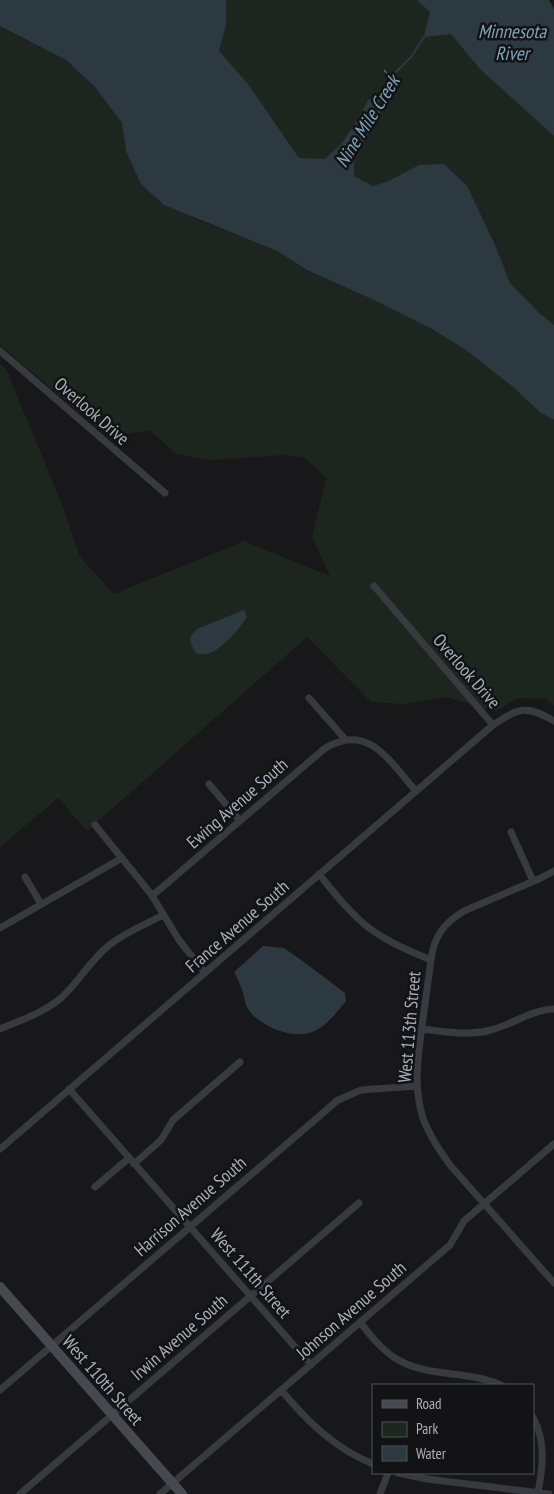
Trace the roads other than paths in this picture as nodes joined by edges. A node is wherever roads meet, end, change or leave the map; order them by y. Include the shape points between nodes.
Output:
1 (0, 351) edge
2 (165, 493) dead end
3 (374, 586) dead end
4 (309, 698) dead end
5 (554, 721) edge
6 (493, 725) junction
7 (345, 739) junction
8 (209, 784) dead end
9 (416, 791) junction
10 (240, 821) junction
11 (95, 825) dead end
12 (511, 832) dead end
13 (122, 858) junction
14 (554, 871) edge
15 (319, 874) junction
16 (25, 877) dead end
17 (533, 881) junction
18 (152, 896) junction
19 (41, 904) junction
20 (163, 915) junction
21 (0, 928) edge
22 (431, 960) junction
23 (205, 973) junction
24 (554, 1009) edge
25 (0, 1029) edge
26 (422, 1029) junction
27 (240, 1062) dead end
28 (417, 1086) junction
29 (69, 1089) junction
30 (554, 1144) edge
31 (0, 1149) edge
32 (129, 1158) junction
33 (134, 1164) junction
34 (95, 1187) dead end
35 (359, 1203) dead end
36 (484, 1204) junction
37 (189, 1226) junction
38 (553, 1279) edge
39 (0, 1287) edge
40 (250, 1296) junction
41 (360, 1322) junction
42 (51, 1345) junction
43 (311, 1364) junction
44 (499, 1384) edge
45 (0, 1390) edge
46 (281, 1390) junction
47 (112, 1414) junction
48 (534, 1420) edge
49 (372, 1464) edge
50 (388, 1474) edge
51 (403, 1474) edge
52 (173, 1483) junction
53 (493, 1490) edge
54 (538, 1493) junction
55 (20, 1494) edge
56 (160, 1494) edge
57 (182, 1494) edge
58 (380, 1494) edge
59 (549, 1494) edge

1 - 2 street, Overlook Drive
3 - 6 street, Overlook Drive
4 - 7 street
5 - 6 street, Overlook Drive via 531,709 519,710
6 - 9 street, France Avenue South
7 - 9 street via 375,746
7 - 10 street, Ewing Avenue South via 324,749
8 - 10 street
9 - 15 street, France Avenue South
10 - 18 street, Ewing Avenue South
11 - 13 street
12 - 17 street
13 - 18 street
13 - 19 street
14 - 17 street
15 - 22 street, West 113th Street via 368,927 401,948
15 - 23 street, France Avenue South
16 - 19 street
17 - 22 street via 454,918 438,936
18 - 20 street
19 - 21 street
20 - 23 street
20 - 25 street via 105,948 71,988 50,1006
22 - 26 street, West 113th Street
23 - 29 street, France Avenue South
24 - 26 street via 532,1013 491,1030 460,1033
26 - 28 street, West 113th Street
27 - 33 street via 173,1120 161,1140
28 - 36 street, West 113th Street via 430,1135
28 - 37 street, Harrison Avenue South via 361,1090 338,1100
29 - 31 street, France Avenue South
29 - 32 street, West 111th Street
30 - 36 street, Johnson Avenue South
32 - 33 street, West 111th Street
32 - 34 street
33 - 37 street, West 111th Street
35 - 40 street, Irwin Avenue South
36 - 38 street, West 113th Street
36 - 41 street, Johnson Avenue South via 464,1221 450,1244
37 - 40 street, West 111th Street
37 - 42 street, Harrison Avenue South
39 - 42 street, West 110th Street
40 - 43 street, West 111th Street
40 - 47 street, Irwin Avenue South
41 - 43 street, Johnson Avenue South
41 - 44 street via 384,1350 407,1365 475,1376
42 - 45 street, Harrison Avenue South
42 - 47 street, West 110th Street
43 - 46 street, Johnson Avenue South
46 - 49 street via 327,1438
46 - 52 street, Johnson Avenue South
47 - 52 street, West 110th Street
47 - 55 street, Irwin Avenue South
48 - 54 street via 543,1451
50 - 58 street
51 - 53 street
52 - 56 street, Johnson Avenue South
52 - 57 street, West 110th Street
53 - 54 street
54 - 59 street

